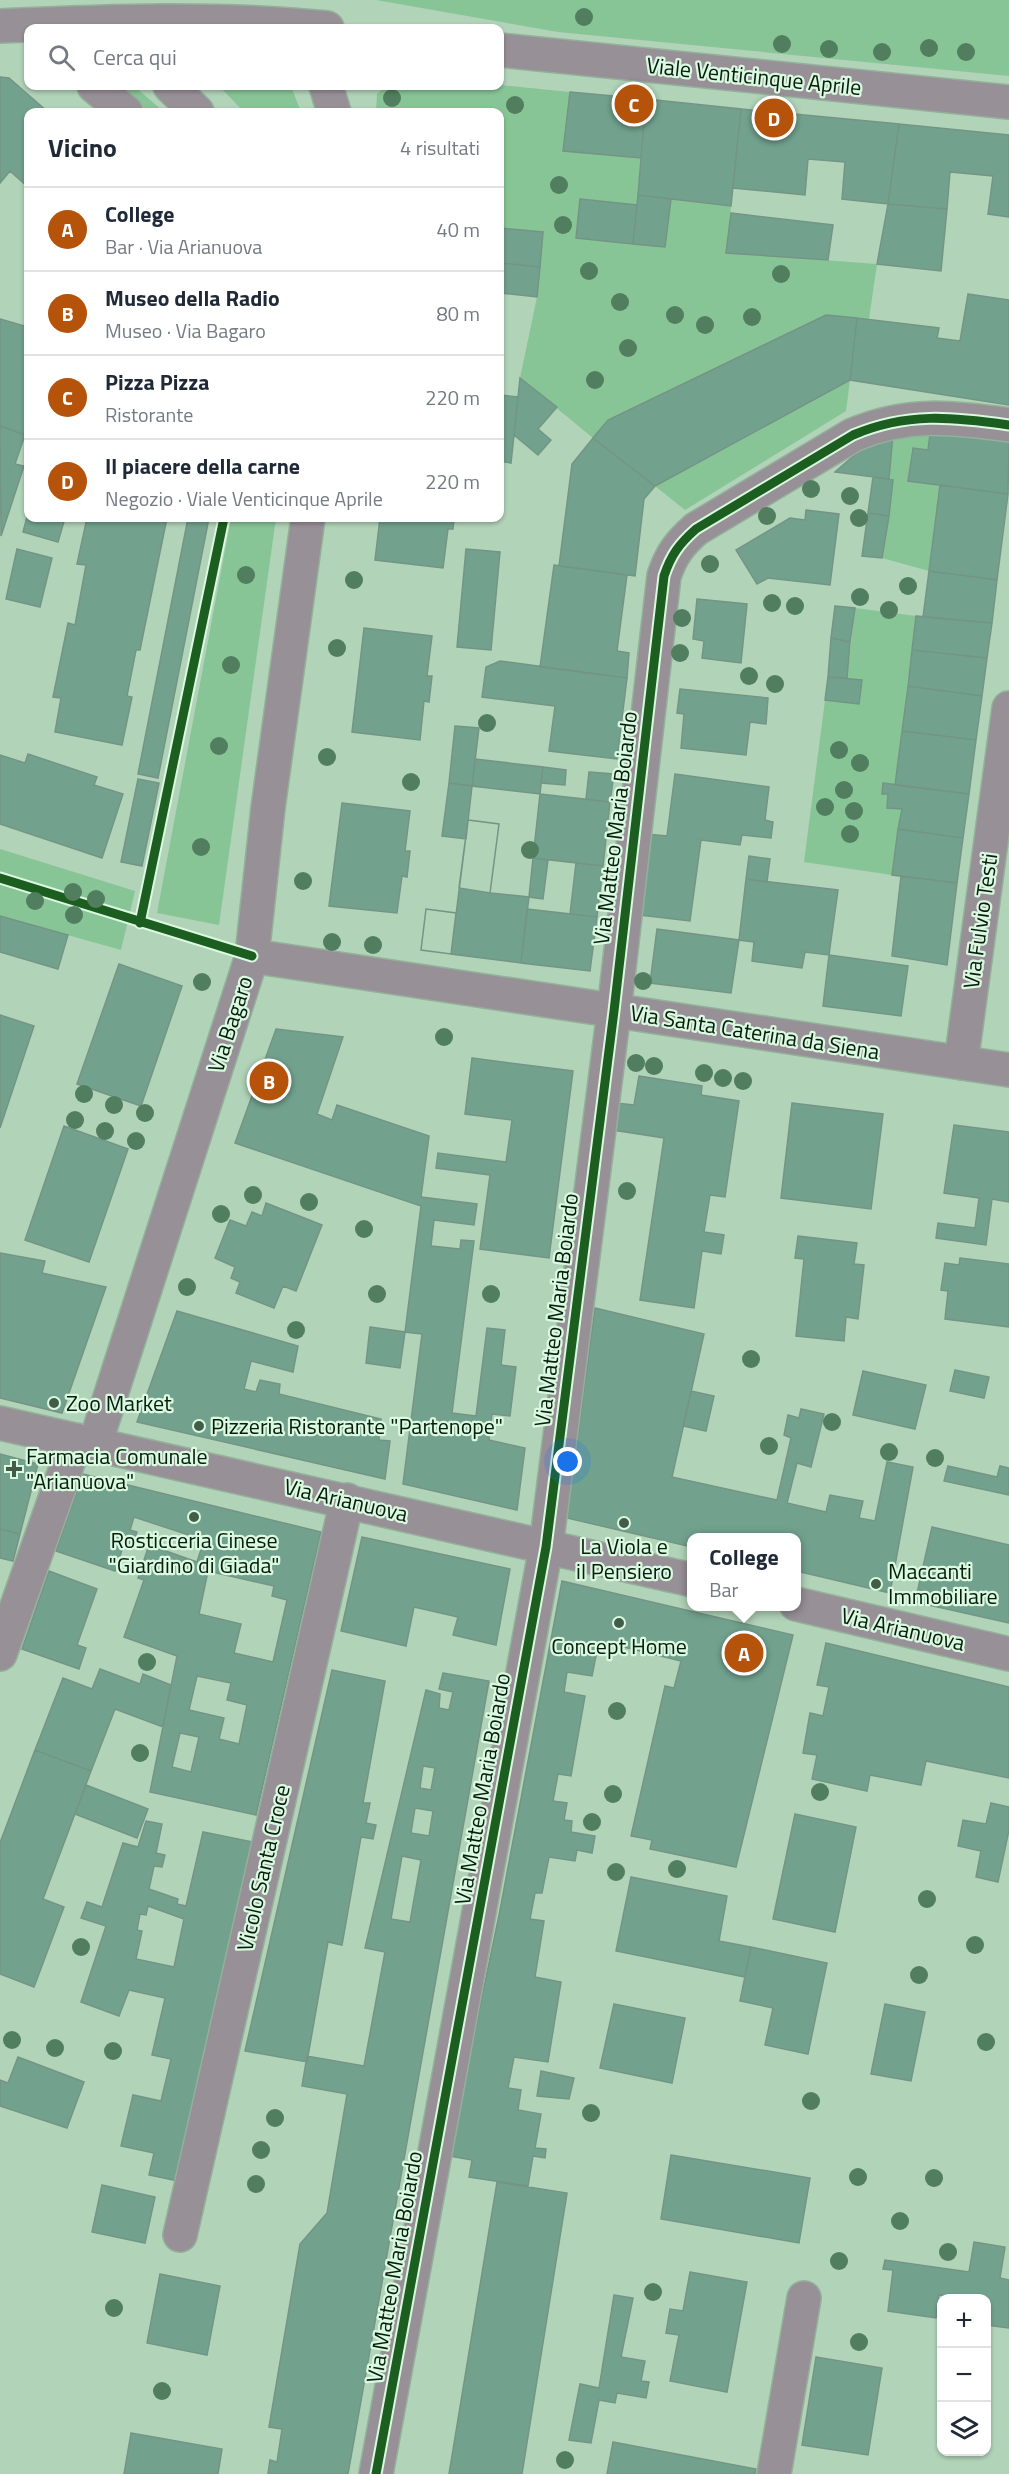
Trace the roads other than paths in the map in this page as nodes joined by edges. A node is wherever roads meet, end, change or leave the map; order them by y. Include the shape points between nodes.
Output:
1 (75, 0) edge
2 (207, 0) edge
3 (271, 0) edge
4 (160, 20) junction
5 (105, 24) edge
6 (117, 24) edge
7 (272, 24) edge
8 (304, 24) edge
9 (504, 50) edge
10 (99, 90) edge
11 (174, 90) edge
12 (327, 90) edge
13 (1009, 102) edge
14 (121, 108) edge
15 (193, 108) edge
16 (333, 108) edge
17 (1009, 425) edge
18 (307, 522) edge
19 (1009, 708) edge
20 (252, 956) junction
21 (614, 1011) junction
22 (961, 1063) junction
23 (1009, 1070) edge
24 (0, 1423) edge
25 (85, 1442) junction
26 (347, 1500) junction
27 (546, 1547) junction
28 (687, 1579) edge
29 (801, 1605) edge
30 (0, 1654) edge
31 (1009, 1654) edge
32 (180, 2235) dead end
33 (804, 2298) dead end
34 (376, 2474) edge
35 (774, 2474) edge

1 - 5 street
2 - 4 street
3 - 8 street
4 - 6 street
4 - 7 street
9 - 13 street, Viale Venticinque Aprile
10 - 14 street
11 - 15 street
12 - 16 street
17 - 21 street, Via Matteo Maria Boiardo via 926,418 876,425 705,524 677,545 664,576
18 - 20 street, Via Bagaro
19 - 22 street, Via Fulvio Testi
20 - 21 street, Via Santa Caterina da Siena
20 - 25 street, Via Bagaro
21 - 22 street, Via Santa Caterina da Siena
21 - 27 street, Via Matteo Maria Boiardo
22 - 23 street, Via Santa Caterina da Siena
24 - 25 street, Via Arianuova
25 - 26 street, Via Arianuova
25 - 30 street, Via Bagaro
26 - 27 street, Via Arianuova
26 - 32 street, Vicolo Santa Croce
27 - 28 street, Via Arianuova
27 - 34 street, Via Matteo Maria Boiardo
29 - 31 street, Via Arianuova
33 - 35 street

